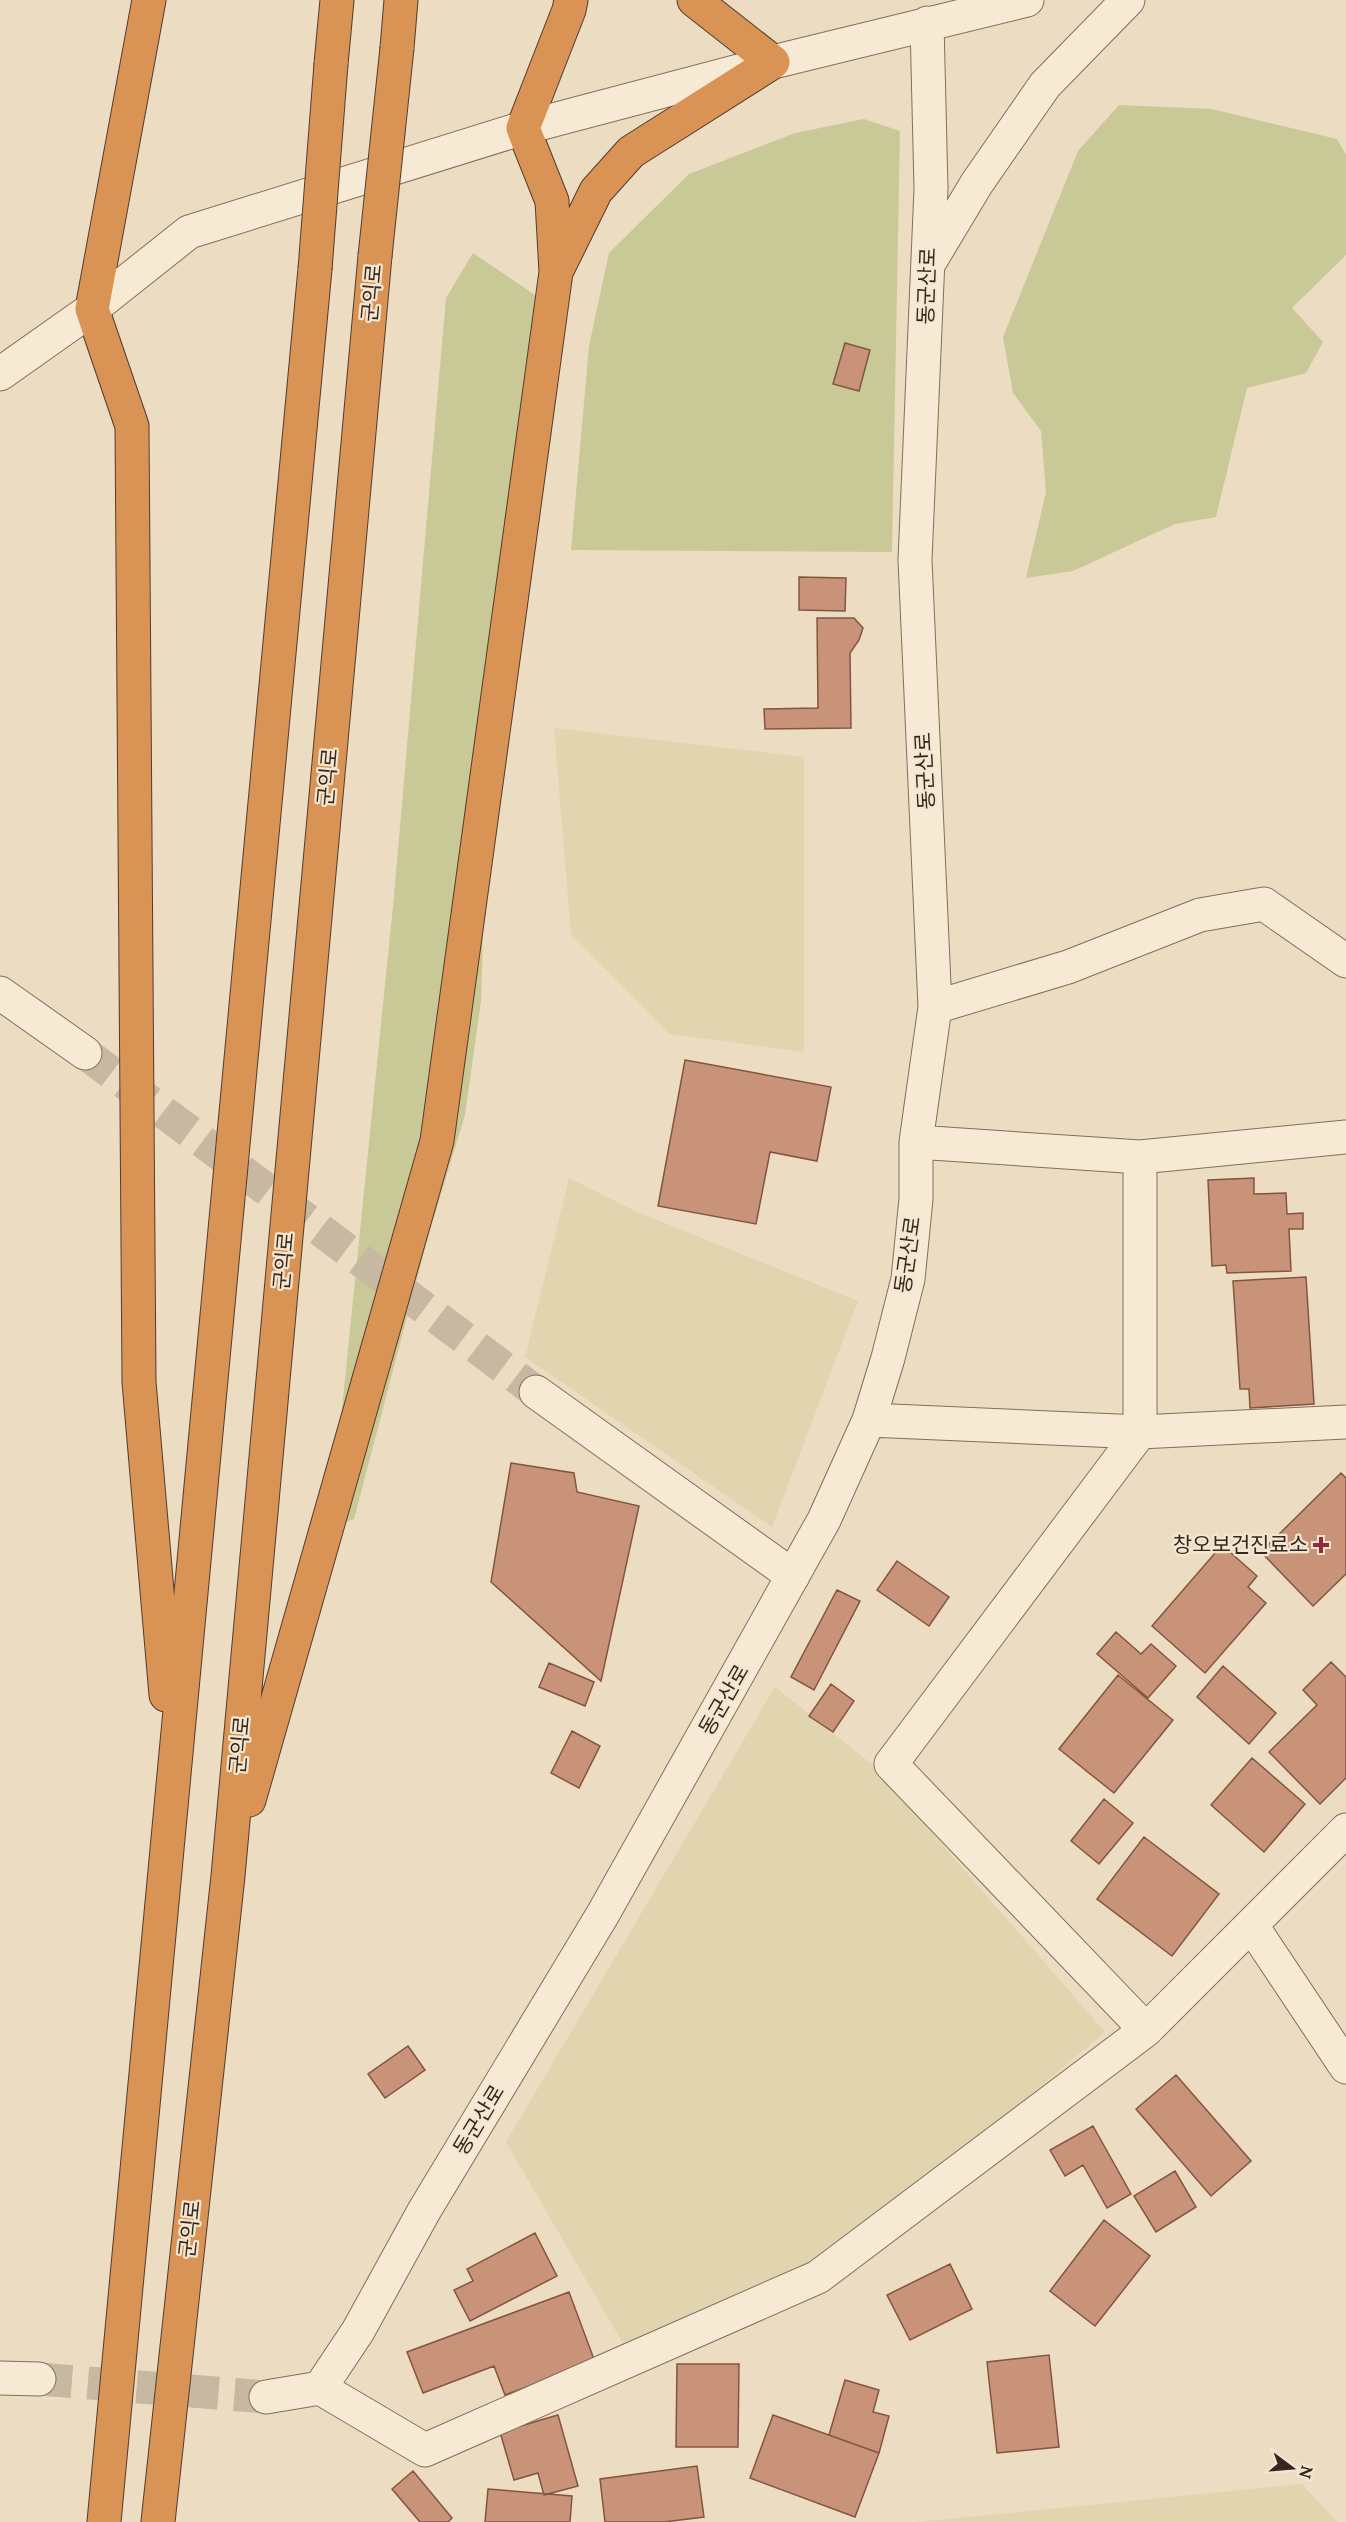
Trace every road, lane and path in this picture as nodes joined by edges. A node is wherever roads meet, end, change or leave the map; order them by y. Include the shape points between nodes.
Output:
1 (148, 0) edge
2 (337, 0) edge
3 (401, 0) edge
4 (570, 0) edge
5 (694, 0) edge
6 (1027, 0) edge
7 (1128, 0) edge
8 (927, 23) junction
9 (773, 62) junction
10 (523, 128) junction
11 (928, 265) junction
12 (556, 272) junction
13 (92, 309) junction
14 (0, 374) edge
15 (1346, 961) edge
16 (0, 993) edge
17 (935, 1007) junction
18 (85, 1053) tunnel mouth
19 (1346, 1137) edge
20 (916, 1142) junction
21 (1140, 1157) junction
22 (536, 1392) tunnel mouth
23 (869, 1419) junction
24 (1346, 1422) edge
25 (1140, 1432) junction
26 (793, 1576) junction
27 (173, 1780) junction
28 (1346, 1830) edge
29 (228, 1876) junction
30 (1252, 1926) junction
31 (1146, 2030) junction
32 (1346, 2067) edge
33 (0, 2378) edge
34 (39, 2379) tunnel mouth
35 (320, 2388) junction
36 (266, 2397) tunnel mouth
37 (104, 2522) edge
38 (158, 2522) edge

1 - 13 highway
2 - 27 highway, bridge
3 - 29 highway, 군익로, bridge
4 - 10 highway
5 - 9 highway
6 - 8 street
7 - 11 street via 1045,86 977,183
8 - 9 street
8 - 11 street, 동군산로 via 931,189
9 - 10 street
9 - 12 highway via 631,153 596,191
10 - 12 highway via 552,201
10 - 13 street via 189,232
11 - 17 street, 동군산로 via 915,560
12 - 29 highway via 437,1141
13 - 14 street
13 - 27 highway via 132,426 140,1382
15 - 17 street via 1263,904 1200,915 1068,967
16 - 18 street
17 - 20 street, 동군산로
19 - 21 street
20 - 21 street
20 - 23 street, 동군산로 via 916,1198 908,1279
21 - 25 street
22 - 26 street
23 - 25 street
23 - 26 street, 동군산로 via 824,1520
24 - 25 street
25 - 31 street via 891,1764
26 - 35 street, 동군산로 via 603,1914 424,2211 358,2331
27 - 37 highway
28 - 30 street
29 - 38 highway, 군익로
30 - 31 street
30 - 32 street
31 - 35 street via 818,2277 425,2450
33 - 34 street
35 - 36 street

